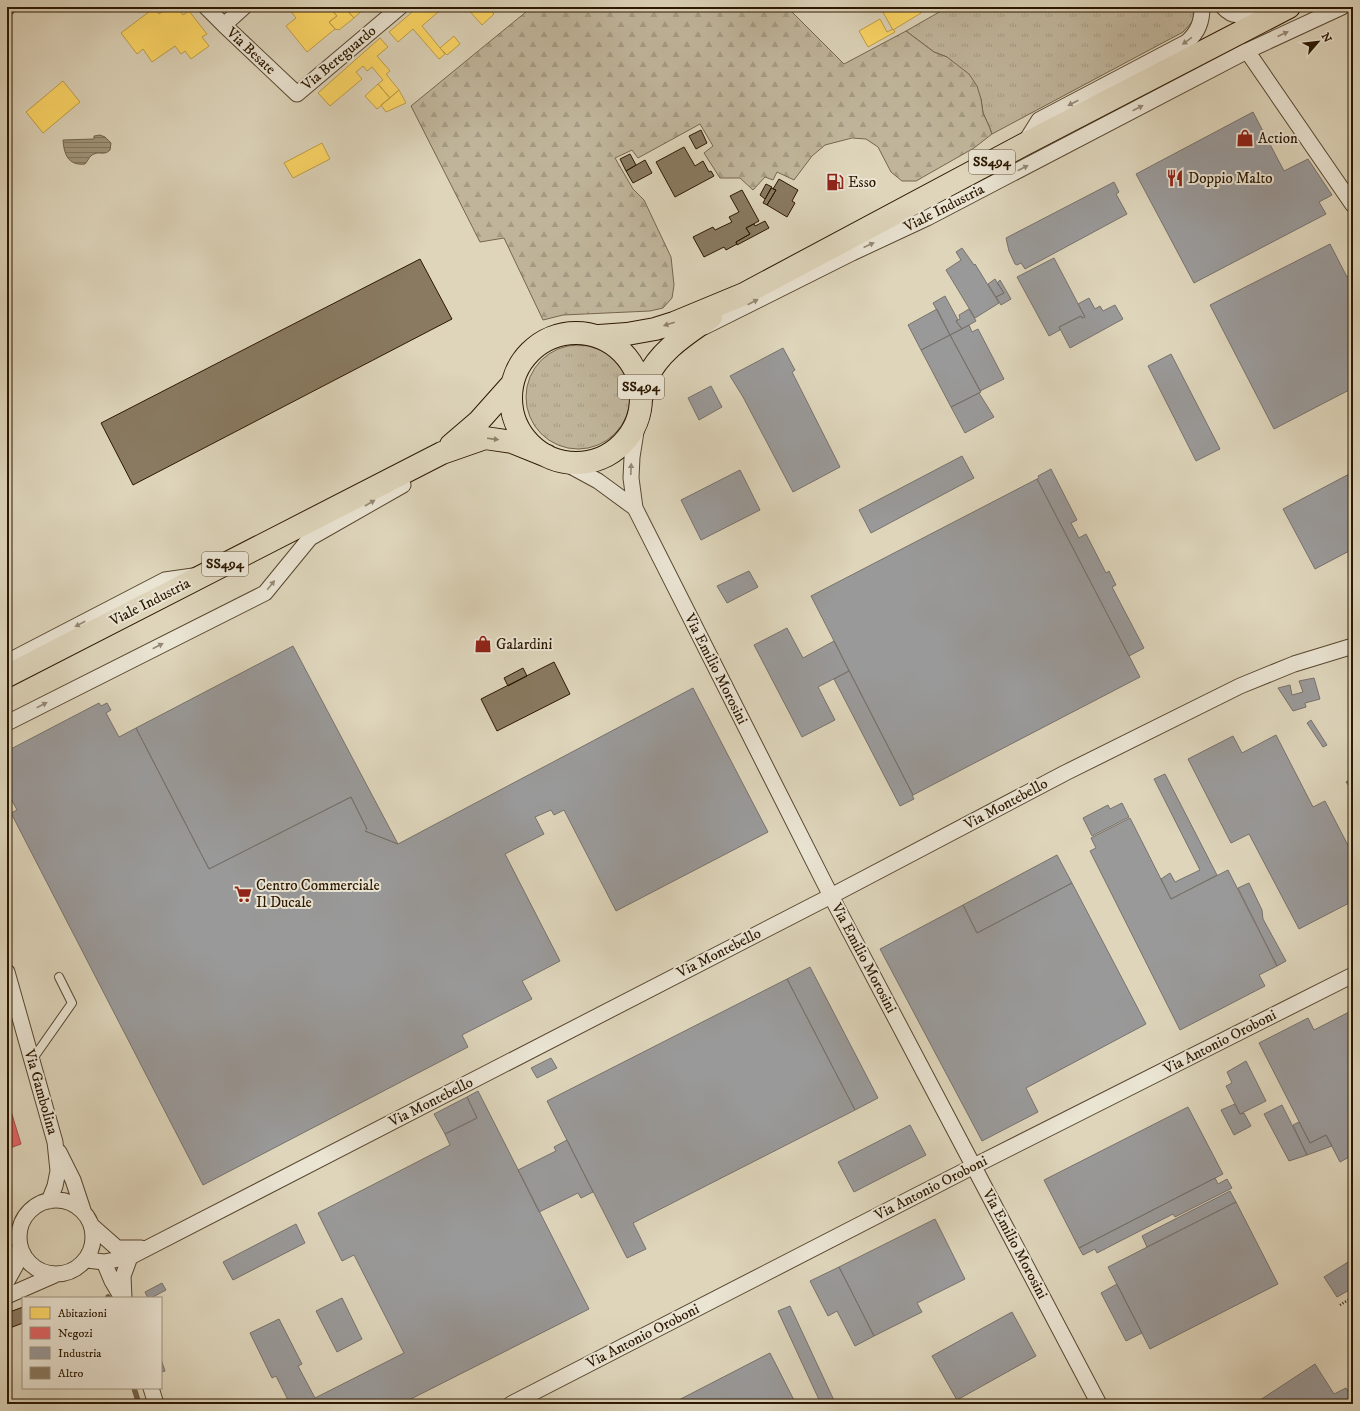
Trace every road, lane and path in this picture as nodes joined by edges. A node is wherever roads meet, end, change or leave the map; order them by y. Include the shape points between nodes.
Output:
1 (206, 7) edge
2 (244, 7) edge
3 (400, 7) edge
4 (1202, 7) edge
5 (1223, 7) edge
6 (1255, 7) edge
7 (1290, 7) edge
8 (1342, 7) edge
9 (224, 25) junction
10 (1244, 41) junction
11 (297, 94) joint
12 (1023, 145) junction
13 (1353, 205) edge
14 (744, 294) junction
15 (599, 336) junction
16 (680, 339) junction
17 (512, 384) junction
18 (642, 396) junction
19 (638, 419) junction
20 (442, 453) junction
21 (555, 459) junction
22 (635, 508) junction
23 (206, 574) junction
24 (1353, 646) edge
25 (7, 662) edge
26 (7, 676) edge
27 (7, 723) edge
28 (830, 896) junction
29 (7, 972) edge
30 (1353, 975) edge
31 (59, 977) dead end
32 (32, 1060) junction
33 (55, 1142) junction
34 (974, 1166) junction
35 (49, 1200) junction
36 (83, 1210) junction
37 (92, 1226) junction
38 (20, 1246) junction
39 (148, 1248) junction
40 (130, 1257) junction
41 (86, 1260) junction
42 (104, 1262) junction
43 (54, 1275) junction
44 (7, 1281) edge
45 (7, 1296) edge
46 (122, 1297) edge
47 (123, 1297) edge
48 (1353, 1297) edge
49 (1340, 1305) dead end
50 (151, 1389) edge
51 (156, 1404) edge
52 (511, 1404) edge
53 (1099, 1404) edge

1 - 9 street, Via Besate
2 - 9 street
3 - 11 street, Via Bereguardo
4 -> 12 street via 1199,26 1187,42 1039,120
5 - 6 street via 1232,14 1239,15
7 - 10 main road, SS494
10 -> 8 street
9 - 11 street, Via Besate
10 - 12 main road, Viale Industria / SS494
10 - 13 street
16 -> 10 street, Viale Industria via 927,218
12 - 14 main road, Viale Industria / SS494
14 -> 15 main road, Viale Industria / SS494 via 655,329
14 - 16 main road, Viale Industria / SS494
15 - 17 main road, Viale Industria / SS494 via 574,332 556,336 539,344 522,362
15 - 18 main road, Viale Industria / SS494 via 611,342 630,360 640,383
16 - 18 main road, Viale Industria / SS494 via 661,356 646,378
17 - 20 main road, Viale Industria / SS494 via 479,421
17 - 21 main road, Viale Industria / SS494 via 515,421 521,432 537,450
18 - 19 main road, Viale Industria / SS494
19 - 21 main road, Viale Industria / SS494 via 627,440 609,455 598,460 575,463
22 -> 19 street, Via Emilio Morosini via 631,478
20 -> 21 main road, Viale Industria / SS494 via 485,438 512,442
20 - 23 main road, Viale Industria / SS494
27 -> 20 street via 265,593 310,538 405,484
21 - 22 street, Via Emilio Morosini via 598,481
22 - 28 street, Via Emilio Morosini
23 -> 25 street via 165,580
23 - 26 main road, Viale Industria / SS494
24 - 28 street, Via Montebello via 1294,664 1240,686 1065,773
28 - 34 street, Via Emilio Morosini
28 - 39 street, Via Montebello
29 - 32 street, Via Gambolina
30 - 34 street, Via Antonio Oroboni
31 - 32 lane via 72,1003
32 - 33 street, Via Gambolina
33 - 35 street, Via Gambolina via 58,1171
33 - 36 street, Via Gambolina via 73,1180
34 - 52 street, Via Antonio Oroboni
34 - 53 street, Via Emilio Morosini
35 - 36 street via 61,1200
35 - 38 street via 28,1212 20,1228
36 - 37 street, Via Gambolina
37 - 39 street, Via Montebello via 117,1248
37 - 41 street, Via Gambolina via 92,1250
38 - 43 street via 24,1257 32,1266 43,1273
38 - 44 street via 16,1265
39 - 40 street
40 - 42 street
40 - 47 street via 123,1276
41 - 42 street
41 - 43 street via 67,1274
42 - 46 street
43 - 45 street
48 - 49 path
50 - 51 street

